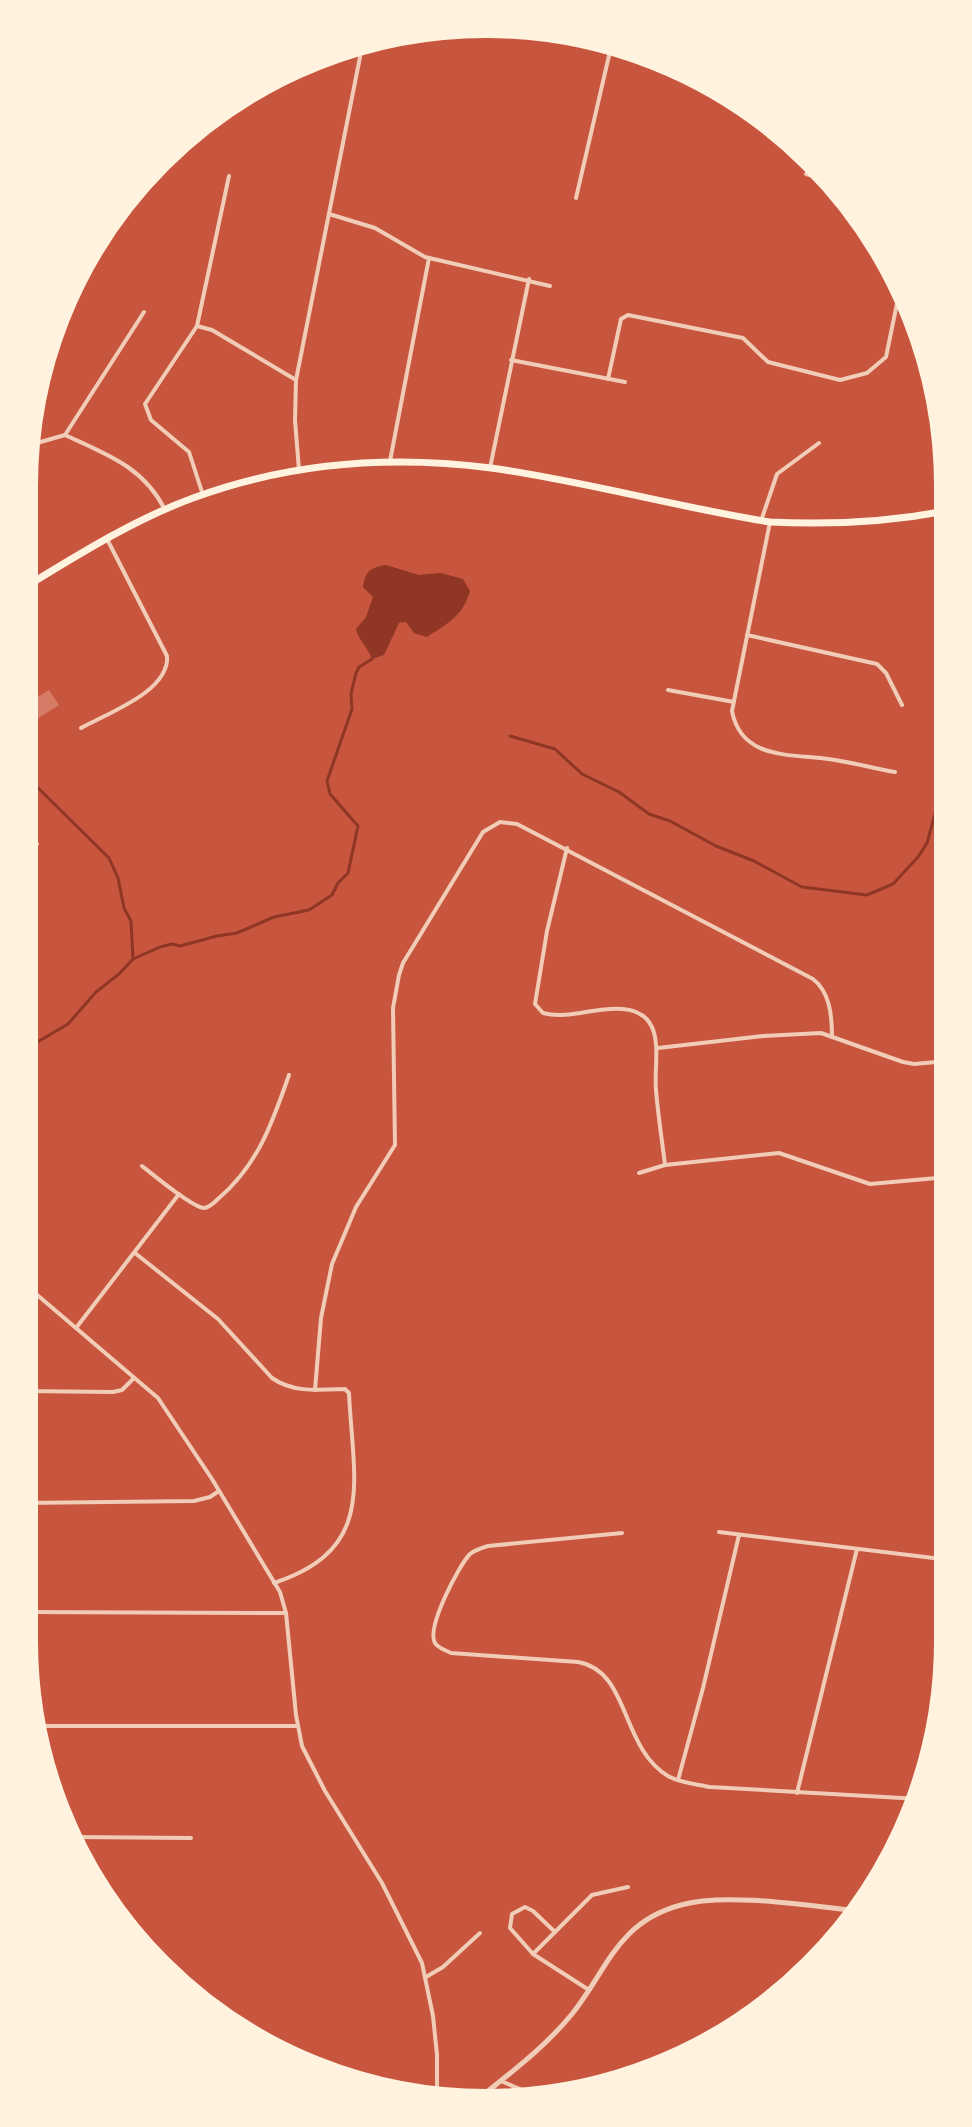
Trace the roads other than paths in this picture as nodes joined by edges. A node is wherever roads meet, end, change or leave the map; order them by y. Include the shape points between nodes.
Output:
1 (610, 53) edge
2 (361, 54) edge
3 (806, 174) dead end
4 (811, 175) edge
5 (229, 176) dead end
6 (576, 198) dead end
7 (329, 214) junction
8 (429, 258) junction
9 (529, 279) junction
10 (550, 286) dead end
11 (897, 303) edge
12 (144, 312) dead end
13 (197, 326) junction
14 (511, 360) junction
15 (608, 379) junction
16 (296, 380) junction
17 (625, 382) dead end
18 (65, 435) junction
19 (38, 443) edge
20 (819, 443) dead end
21 (390, 461) junction
22 (490, 468) junction
23 (299, 470) junction
24 (203, 495) junction
25 (165, 510) junction
26 (936, 513) edge
27 (766, 522) junction
28 (107, 539) junction
29 (36, 581) edge
30 (747, 635) junction
31 (668, 690) dead end
32 (734, 702) junction
33 (902, 705) dead end
34 (81, 728) dead end
35 (895, 772) dead end
36 (567, 848) junction
37 (832, 1037) junction
38 (658, 1048) junction
39 (936, 1062) edge
40 (289, 1075) dead end
41 (665, 1165) junction
42 (142, 1166) dead end
43 (639, 1173) dead end
44 (936, 1178) edge
45 (179, 1194) junction
46 (135, 1253) junction
47 (36, 1294) edge
48 (76, 1328) junction
49 (134, 1377) junction
50 (315, 1390) junction
51 (36, 1391) edge
52 (219, 1491) junction
53 (36, 1503) edge
54 (719, 1532) dead end
55 (622, 1533) dead end
56 (739, 1535) junction
57 (857, 1549) junction
58 (936, 1558) edge
59 (274, 1583) junction
60 (36, 1612) edge
61 (286, 1613) junction
62 (44, 1726) edge
63 (298, 1726) junction
64 (678, 1780) junction
65 (797, 1793) junction
66 (907, 1799) edge
67 (81, 1837) edge
68 (191, 1838) dead end
69 (628, 1887) dead end
70 (847, 1910) edge
71 (555, 1932) junction
72 (480, 1933) dead end
73 (533, 1954) junction
74 (426, 1977) junction
75 (589, 1990) junction
76 (501, 2081) junction
77 (437, 2088) edge
78 (521, 2089) edge
79 (488, 2091) edge

1 - 6 street
2 - 7 street
3 - 4 street
5 - 13 street
7 - 8 street via 375,228
7 - 16 street
8 - 9 street
8 - 21 street
9 - 10 street
9 - 14 street
11 - 15 street via 886,357 867,373 840,380 768,362 743,338 628,315 621,319
12 - 18 street
13 - 16 street
13 - 24 street via 145,404 151,420 189,452
14 - 15 street
14 - 22 street
15 - 17 street
16 - 23 street
18 - 19 street
18 - 25 street via 129,465 157,493
20 - 27 street via 777,474
21 - 22 main road
21 - 23 main road
22 - 27 main road
23 - 24 main road
24 - 25 main road
25 - 28 main road
26 - 27 main road via 882,521
27 - 30 street
28 - 29 main road
28 - 34 street via 168,666 160,681 143,694
30 - 32 street
30 - 33 street via 877,664
31 - 32 street
32 - 35 street via 740,735 768,752
36 - 37 street via 813,979 827,998
36 - 38 street via 536,1008 558,1015 632,1011 648,1023
36 - 50 street via 517,824 500,822 483,832 403,963 393,1008 395,1145 337,1248 321,1318
37 - 38 street via 795,1033
37 - 39 street via 903,1062
38 - 41 street via 655,1083
40 - 45 street via 264,1142 230,1189 205,1208
41 - 43 street
41 - 44 street via 779,1153 870,1184
42 - 45 street
45 - 46 street
46 - 48 street
46 - 50 street via 218,1319 272,1378 289,1387
47 - 48 street
48 - 49 street
49 - 51 street via 113,1392
49 - 52 street via 158,1398
50 - 59 street via 349,1393 351,1515 332,1552
52 - 53 street via 194,1501
52 - 59 street
54 - 56 street
55 - 64 street via 472,1552 439,1608 433,1640 451,1653 594,1667 611,1683 648,1758
56 - 57 street
56 - 64 street
57 - 58 street
57 - 65 street
59 - 61 street
60 - 61 street
61 - 63 street
62 - 63 street
63 - 74 street via 305,1753 389,1894
64 - 65 street
65 - 66 street
67 - 68 street
69 - 71 street via 592,1895
70 - 75 street via 766,1902 682,1904 631,1932
71 - 73 street
71 - 73 street via 529,1909 512,1914 510,1928
72 - 74 street
73 - 75 street
74 - 77 street
75 - 76 street via 551,2037
76 - 78 street
76 - 79 street

